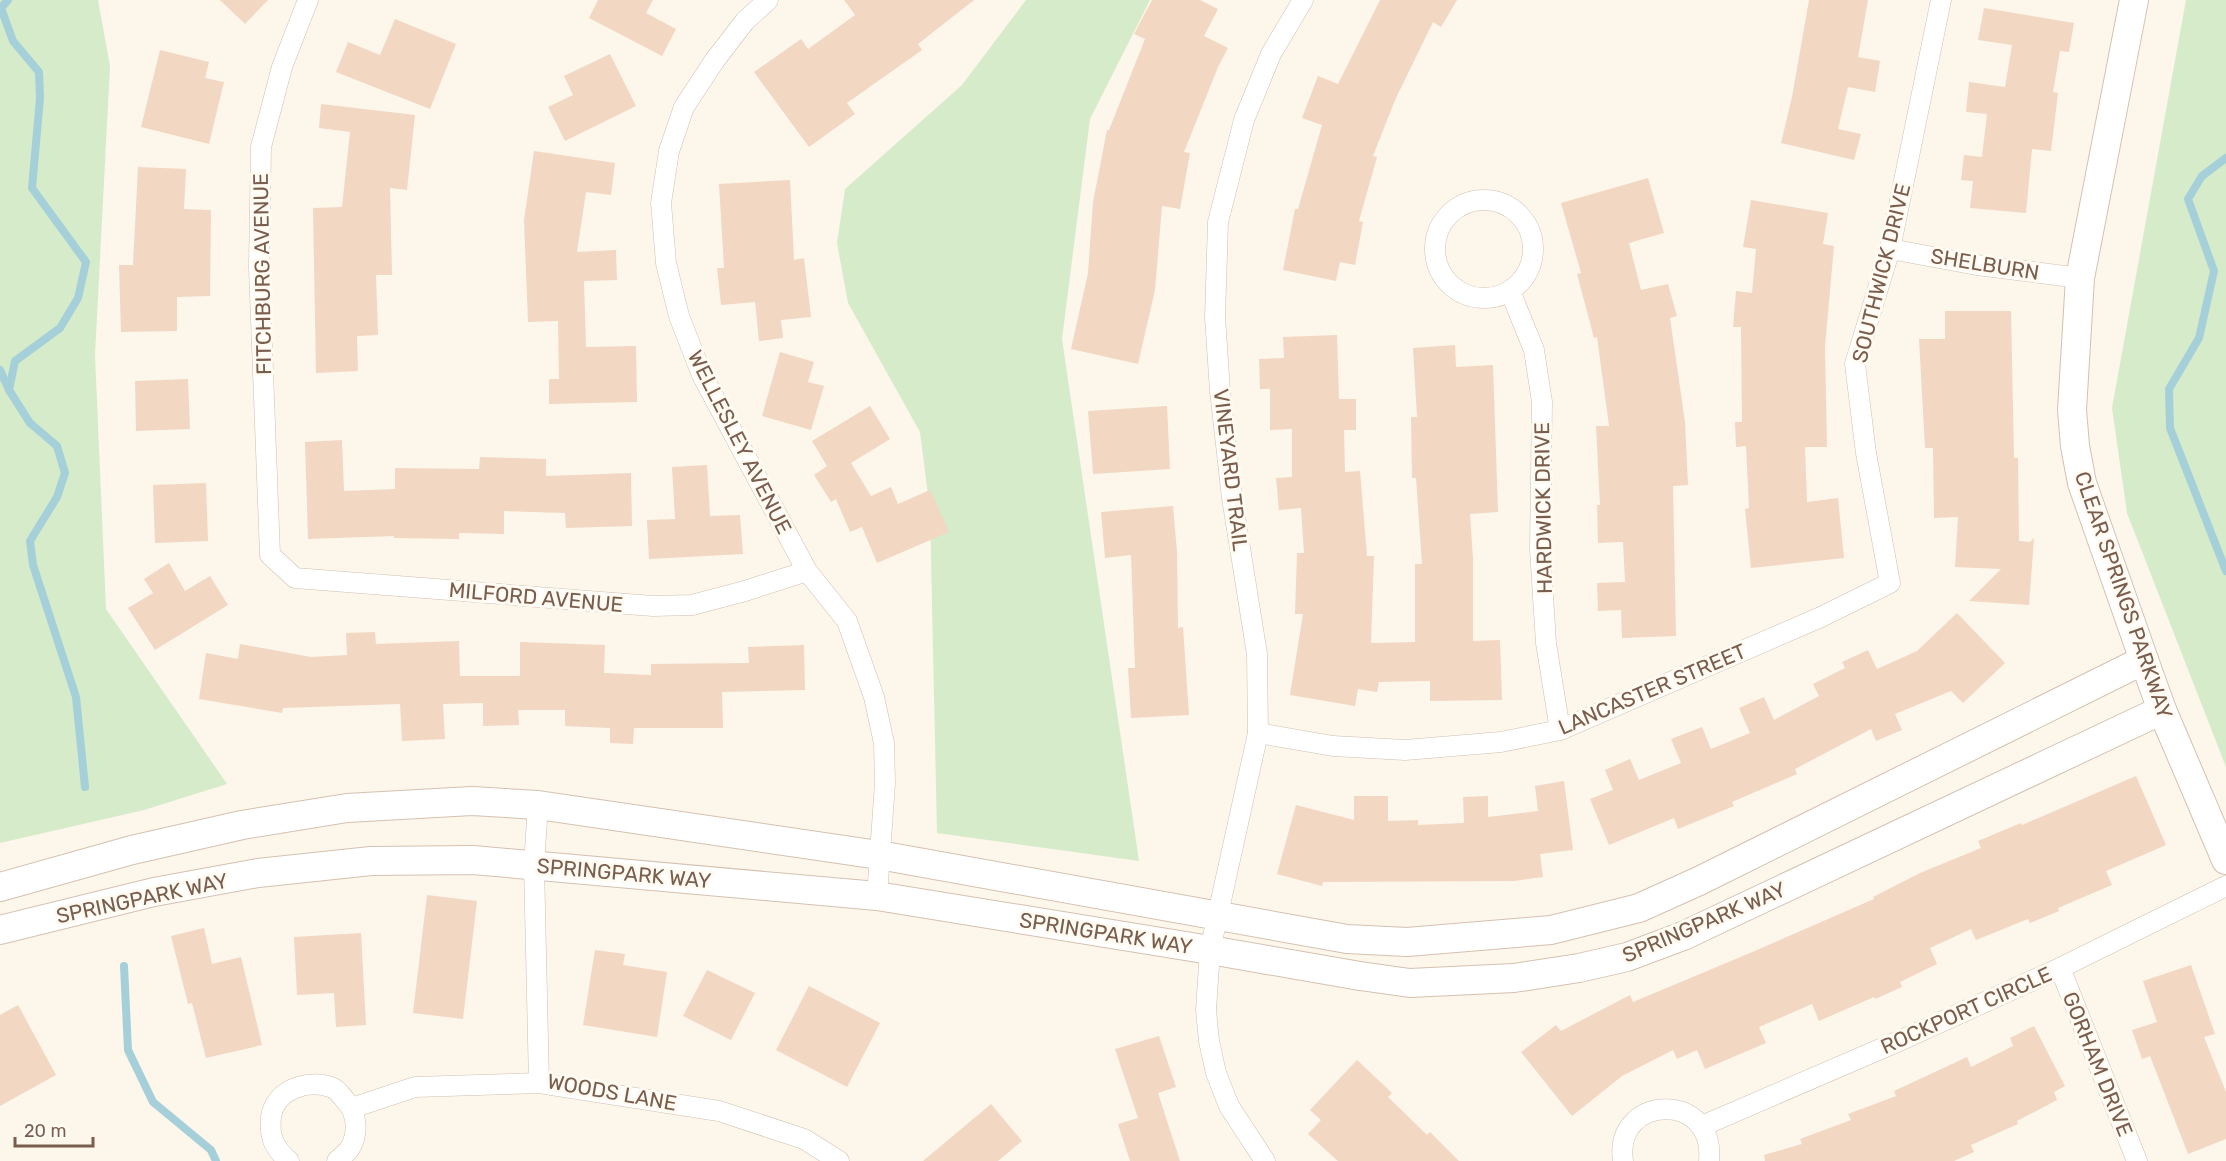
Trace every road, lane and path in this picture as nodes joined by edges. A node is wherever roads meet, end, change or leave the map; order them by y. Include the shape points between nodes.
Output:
1 (308, 0) edge
2 (768, 0) edge
3 (1303, 0) edge
4 (1941, 0) edge
5 (2134, 0) edge
6 (1890, 249) junction
7 (2080, 278) junction
8 (1510, 291) junction
9 (270, 555) joint
10 (807, 571) junction
11 (1890, 584) joint
12 (2144, 660) junction
13 (2162, 710) junction
14 (1560, 730) junction
15 (1258, 733) junction
16 (538, 805) junction
17 (879, 855) junction
18 (2226, 860) edge
19 (534, 865) junction
20 (2226, 886) edge
21 (0, 887) edge
22 (877, 896) junction
23 (1216, 915) junction
24 (0, 930) edge
25 (1210, 950) junction
26 (2060, 968) junction
27 (539, 1083) junction
28 (352, 1108) junction
29 (1702, 1126) junction
30 (289, 1161) edge
31 (337, 1161) edge
32 (839, 1161) edge
33 (1265, 1161) edge
34 (1623, 1161) edge
35 (1708, 1161) edge
36 (2137, 1161) edge

1 - 9 street, FITCHBURG AVENUE via 282,67 261,147 259,267
2 - 10 street, WELLESLEY AVENUE via 745,21 684,107 669,151 661,203 666,263 686,335 702,375
3 - 15 street, VINEYARD TRAIL via 1271,54 1244,120 1218,222 1215,316 1220,392 1257,654
4 - 6 street, SOUTHWICK DRIVE
5 - 7 street, CLEAR SPRINGS PARKWAY
6 - 7 street, SHELBURN
6 - 11 street, SOUTHWICK DRIVE via 1855,364 1866,453
7 - 12 street, CLEAR SPRINGS PARKWAY via 2072,410 2075,446 2082,483
8 - 8 street via 1487,298 1464,294 1445,279 1435,258 1437,234 1449,214 1470,202 1493,200 1515,210 1530,229 1534,252 1527,275
8 - 14 street, HARDWICK DRIVE via 1534,350 1542,402 1540,549 1546,643
9 - 10 street, MILFORD AVENUE via 295,578 653,606 692,605
10 - 17 street, WELLESLEY AVENUE via 847,621 874,697 885,783
11 - 14 street, LANCASTER STREET
12 - 13 street, CLEAR SPRINGS PARKWAY
12 - 23 street, SPRINGPARK WAY via 1639,908 1551,930 1407,942 1347,939
13 - 18 street, CLEAR SPRINGS PARKWAY
13 - 25 street, SPRINGPARK WAY via 1683,936 1628,957 1514,978 1410,982
14 - 15 street, LANCASTER STREET via 1501,742 1406,750 1333,746
15 - 23 street, VINEYARD TRAIL
16 - 17 street, SPRINGPARK WAY
16 - 19 street, WOODS LANE
16 - 21 street, SPRINGPARK WAY via 472,801 347,808 132,849
17 - 22 street, WELLESLEY AVENUE
17 - 23 street, SPRINGPARK WAY
19 - 22 street, SPRINGPARK WAY
19 - 24 street, SPRINGPARK WAY via 473,860 371,861 258,873 154,892
19 - 27 street, WOODS LANE
20 - 26 street, ROCKPORT CIRCLE
22 - 25 street, SPRINGPARK WAY
23 - 25 street, VINEYARD TRAIL
25 - 33 street, VINEYARD TRAIL via 1206,1010 1216,1072 1229,1106
26 - 29 street, ROCKPORT CIRCLE
26 - 36 street, GORHAM DRIVE
27 - 28 street via 415,1087
27 - 32 street, WOODS LANE via 719,1110 804,1139
28 - 30 street via 334,1088 309,1083 285,1093 272,1110 270,1131 277,1151
28 - 31 street via 356,1128 350,1148
29 - 34 street via 1685,1112 1664,1108 1643,1114 1628,1128 1621,1149
29 - 35 street via 1710,1146

